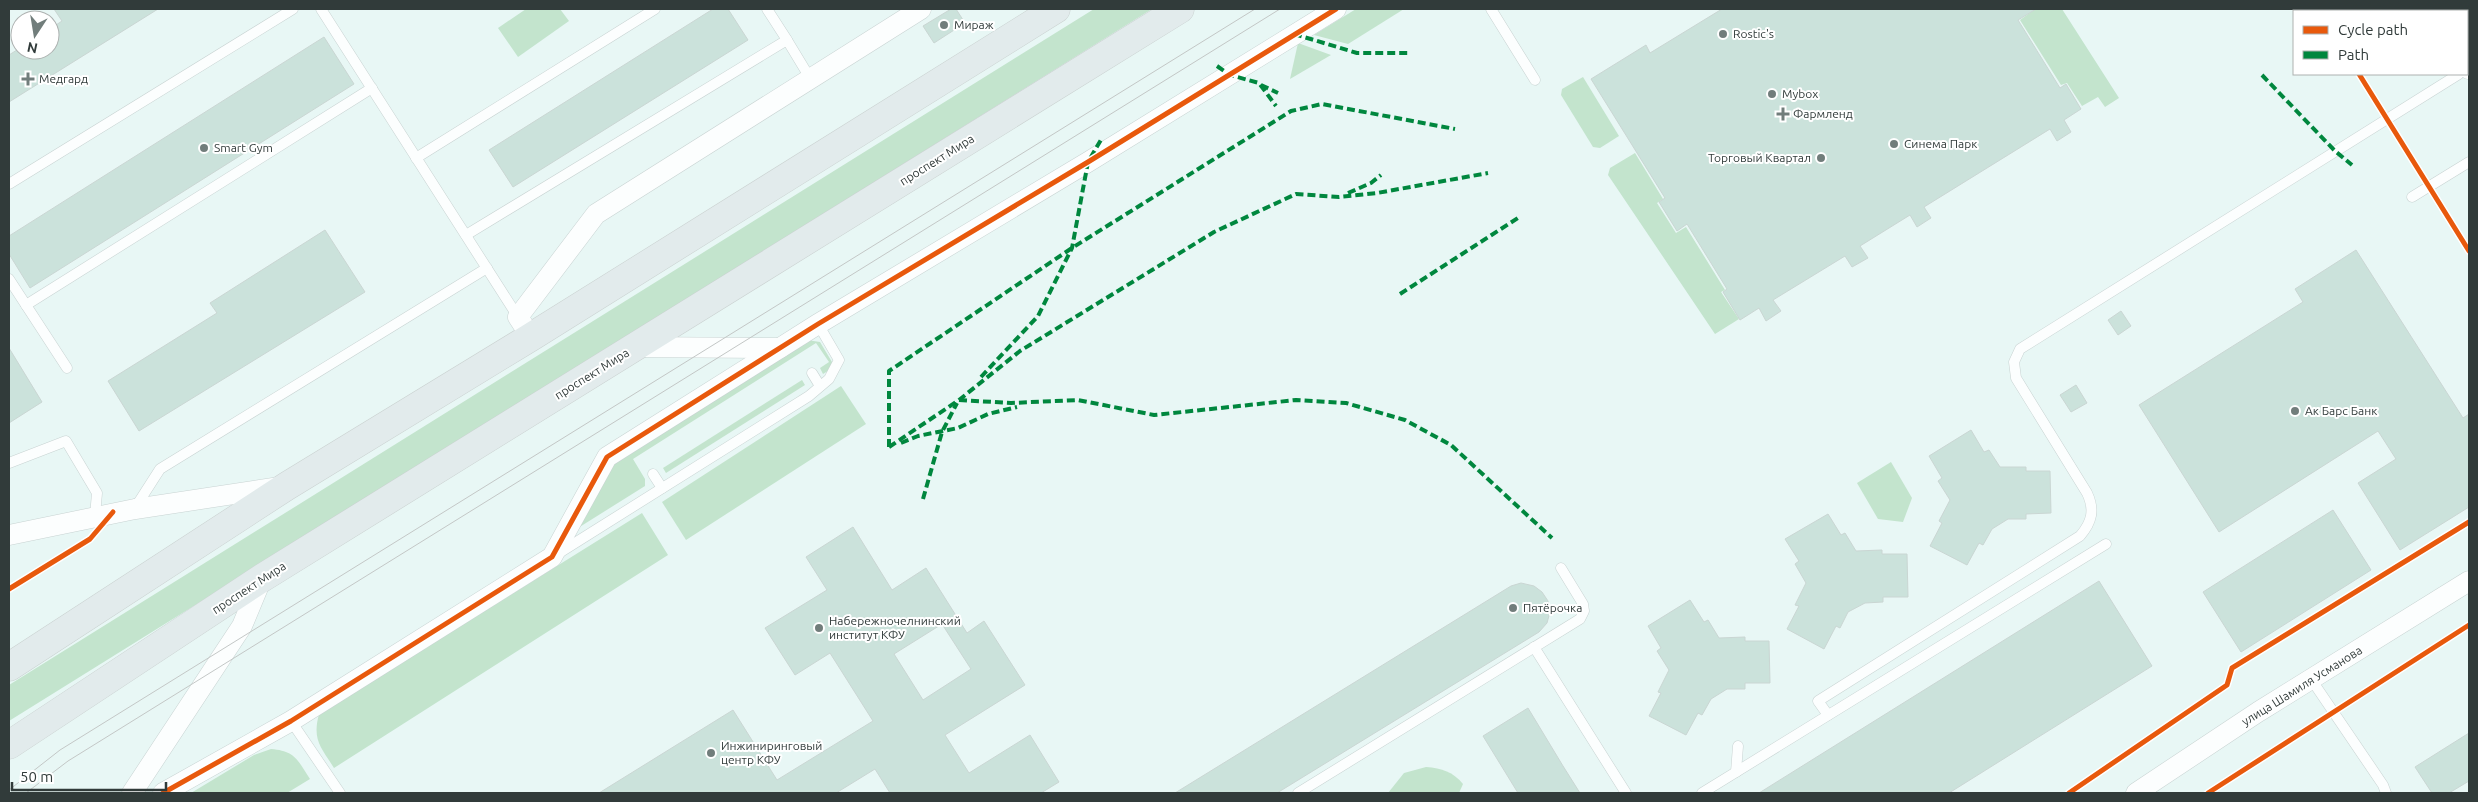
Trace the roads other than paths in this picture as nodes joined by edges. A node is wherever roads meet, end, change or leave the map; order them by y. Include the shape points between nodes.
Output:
1 (293, 9) edge
2 (321, 9) edge
3 (656, 9) edge
4 (768, 9) edge
5 (920, 9) edge
6 (1056, 9) edge
7 (1180, 9) edge
8 (1336, 9) edge
9 (1491, 9) edge
10 (787, 40) junction
11 (2457, 75) edge
12 (810, 78) junction
13 (1535, 80) dead end
14 (372, 88) junction
15 (416, 158) junction
16 (2469, 162) edge
17 (9, 184) edge
18 (2412, 198) dead end
19 (466, 235) junction
20 (487, 268) junction
21 (9, 279) edge
22 (26, 305) junction
23 (818, 324) junction
24 (525, 327) junction
25 (635, 347) junction
26 (780, 348) junction
27 (67, 368) dead end
28 (812, 374) dead end
29 (820, 386) junction
30 (9, 463) edge
31 (653, 474) dead end
32 (287, 486) junction
33 (662, 488) junction
34 (135, 508) junction
35 (95, 516) junction
36 (9, 535) edge
37 (2106, 544) dead end
38 (552, 557) junction
39 (1561, 568) dead end
40 (262, 578) junction
41 (2469, 581) edge
42 (1534, 647) junction
43 (9, 667) edge
44 (2311, 679) junction
45 (1828, 715) junction
46 (291, 721) junction
47 (9, 745) edge
48 (1738, 746) dead end
49 (1736, 772) junction
50 (132, 793) edge
51 (163, 793) edge
52 (340, 793) edge
53 (1298, 793) edge
54 (1626, 793) edge
55 (1702, 793) edge
56 (2136, 793) edge
57 (2386, 793) edge

1 - 17 lane
2 - 14 lane
3 - 15 lane
4 - 10 lane
5 - 12 street
6 - 24 main road
7 - 25 main road, проспект Мира
8 - 23 street
9 - 13 lane
10 - 12 lane
10 - 19 lane
11 - 45 lane via 2020,349 2014,362 2016,378 2087,493 2092,504 2088,528 1818,701
12 - 24 street via 596,214
14 - 15 lane
14 - 22 lane
15 - 19 lane
16 - 18 lane
19 - 20 lane
20 - 24 lane
20 - 34 lane via 160,469
21 - 22 lane
22 - 27 lane
23 - 26 street
23 - 29 lane via 839,360 829,379
24 - 32 main road
25 - 26 street
25 - 40 main road, проспект Мира
26 - 38 street via 607,457
28 - 29 lane
29 - 33 lane
30 - 35 lane via 66,441 97,493
31 - 33 lane
32 - 34 street
32 - 43 main road
33 - 38 lane
34 - 35 street
35 - 36 street
37 - 45 lane
38 - 46 street
39 - 42 lane via 1583,604 1583,615
40 - 47 main road, проспект Мира
40 - 50 street via 242,626
41 - 44 street, улица Шамиля Усманова
42 - 53 lane
42 - 54 lane
44 - 56 street, улица Шамиля Усманова
44 - 57 lane
45 - 49 lane
46 - 51 street
46 - 52 lane
48 - 49 lane
49 - 55 lane

